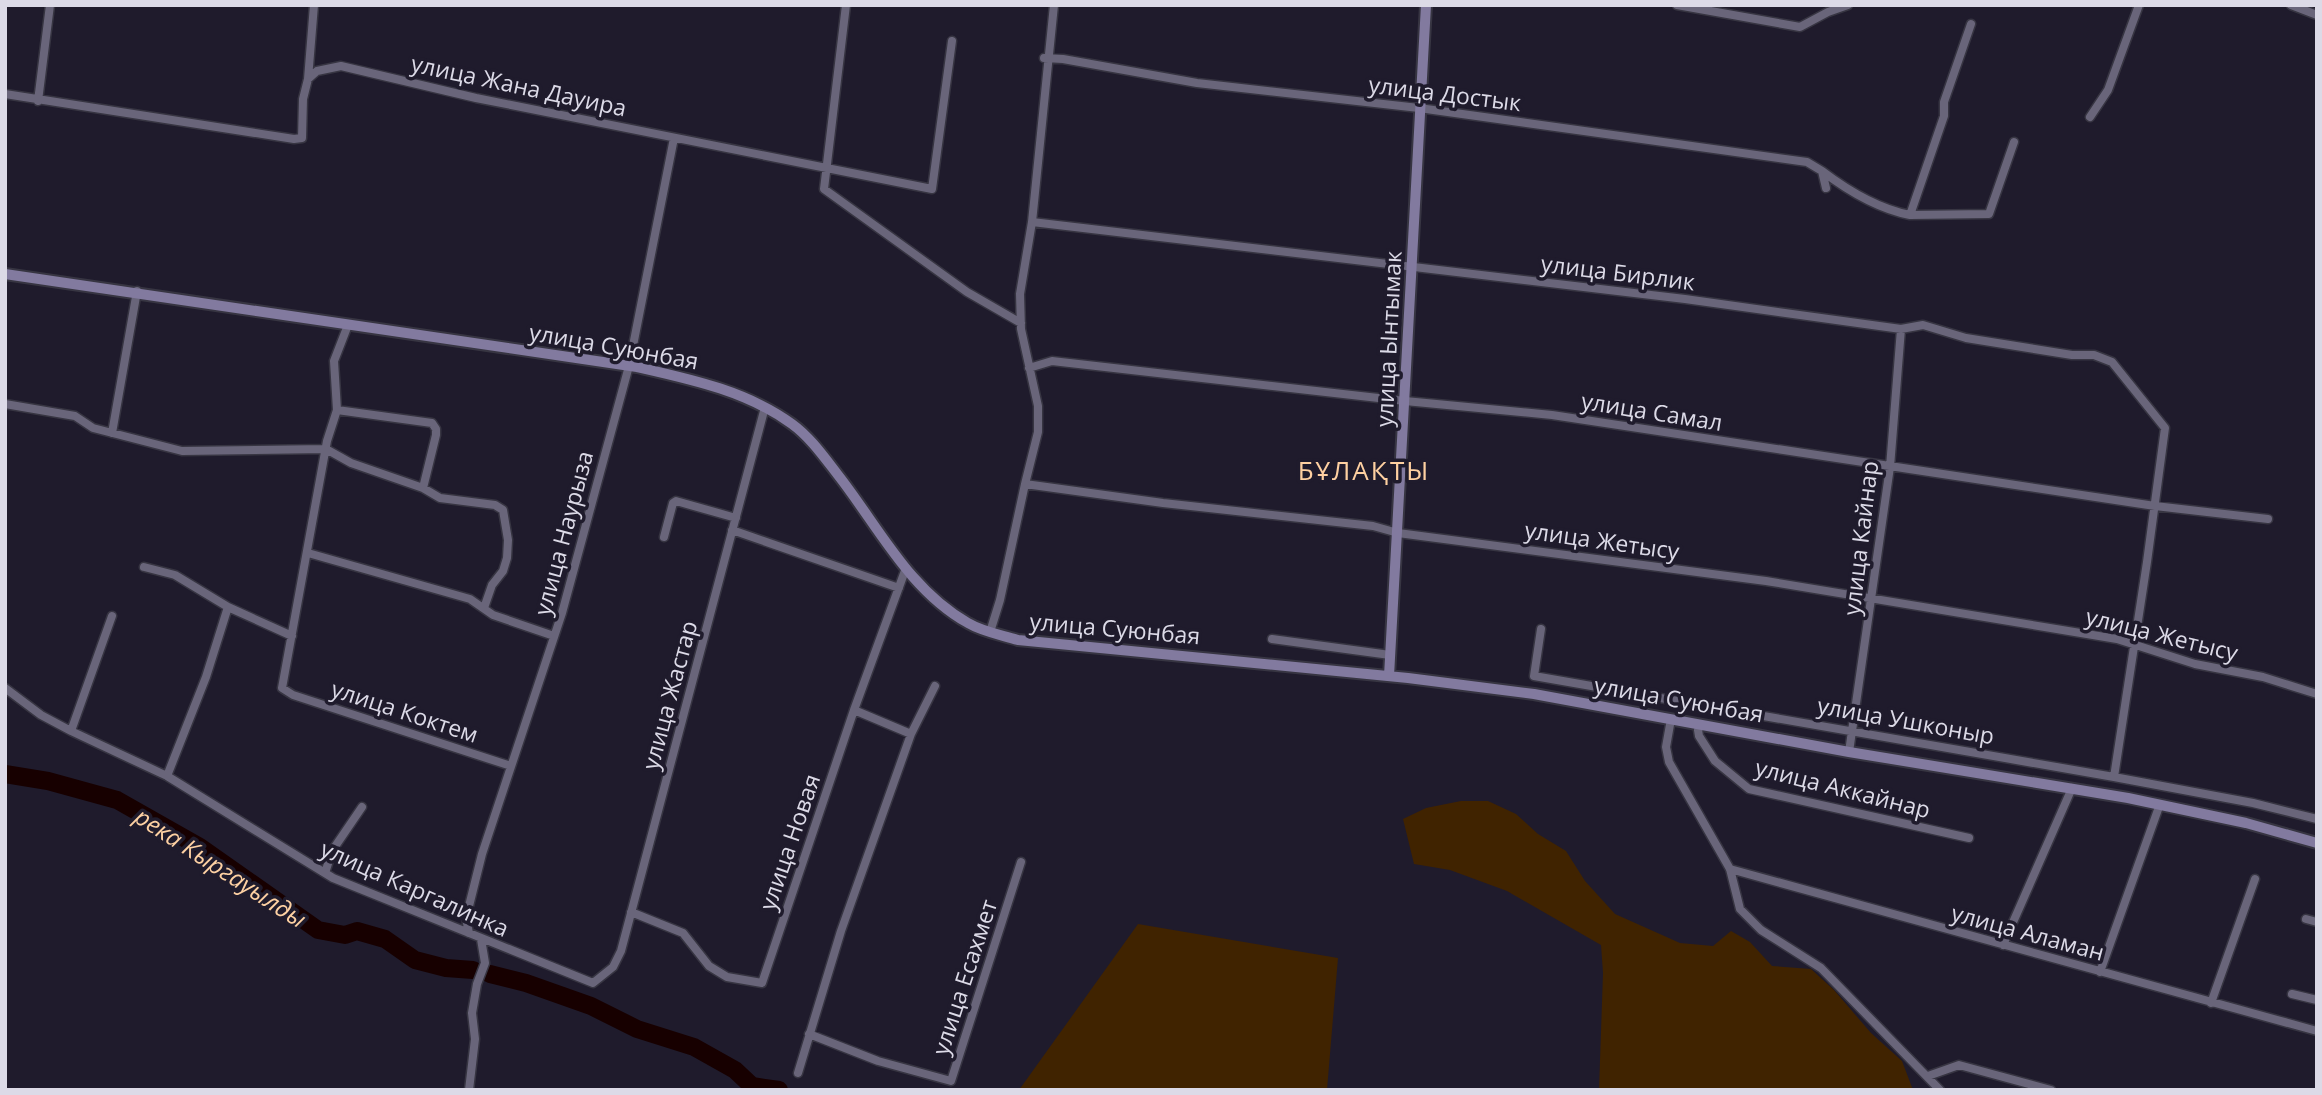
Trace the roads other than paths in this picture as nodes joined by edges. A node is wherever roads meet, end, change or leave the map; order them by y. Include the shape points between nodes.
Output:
1 (50, 5) edge
2 (314, 5) edge
3 (846, 5) edge
4 (1054, 5) edge
5 (1426, 5) edge
6 (1677, 5) edge
7 (1848, 5) edge
8 (2139, 5) edge
9 (2291, 5) edge
10 (2317, 15) edge
11 (1971, 24) dead end
12 (952, 41) dead end
13 (1046, 59) junction
14 (308, 79) junction
15 (5, 94) edge
16 (38, 101) junction
17 (1419, 108) junction
18 (2091, 117) dead end
19 (674, 138) junction
20 (2014, 142) dead end
21 (826, 169) junction
22 (1822, 171) junction
23 (1826, 188) dead end
24 (1910, 215) junction
25 (1032, 222) junction
26 (1413, 267) junction
27 (5, 274) edge
28 (137, 291) junction
29 (1021, 323) junction
30 (348, 326) junction
31 (1901, 329) junction
32 (628, 366) junction
33 (1029, 368) junction
34 (1405, 401) junction
35 (5, 404) edge
36 (765, 407) junction
37 (337, 410) junction
38 (112, 433) junction
39 (326, 449) junction
40 (1889, 467) junction
41 (1025, 484) junction
42 (424, 488) junction
43 (2155, 506) junction
44 (736, 517) junction
45 (2268, 519) dead end
46 (732, 530) junction
47 (1398, 533) junction
48 (664, 537) dead end
49 (308, 553) junction
50 (144, 567) dead end
51 (906, 568) junction
52 (899, 588) junction
53 (1872, 598) junction
54 (228, 607) junction
55 (484, 608) junction
56 (113, 616) dead end
57 (1541, 629) dead end
58 (990, 632) junction
59 (292, 636) junction
60 (554, 636) junction
61 (1272, 639) dead end
62 (2134, 645) junction
63 (1390, 655) junction
64 (1389, 676) junction
65 (935, 686) dead end
66 (5, 688) edge
67 (2317, 694) edge
68 (854, 710) junction
69 (1671, 719) junction
70 (1701, 725) junction
71 (1852, 730) junction
72 (71, 731) junction
73 (911, 734) junction
74 (1849, 752) junction
75 (511, 766) junction
76 (167, 776) junction
77 (2114, 777) junction
78 (2072, 788) junction
79 (2160, 804) junction
80 (362, 807) dead end
81 (2317, 819) edge
82 (1969, 838) dead end
83 (2317, 843) edge
84 (1021, 862) dead end
85 (1730, 869) junction
86 (325, 873) junction
87 (2255, 879) dead end
88 (631, 912) junction
89 (2306, 919) dead end
90 (2317, 922) edge
91 (469, 933) junction
92 (481, 939) junction
93 (2003, 945) junction
94 (2100, 972) junction
95 (593, 983) joint
96 (2292, 994) dead end
97 (2317, 1000) edge
98 (2211, 1003) junction
99 (2317, 1031) edge
100 (809, 1034) junction
101 (798, 1073) dead end
102 (1928, 1076) junction
103 (469, 1090) edge
104 (1940, 1090) edge
105 (2051, 1090) edge

1 - 16 street
2 - 14 street
3 - 21 street
4 - 13 street
5 - 17 main road, улица Ынтымак
6 - 7 street via 1800,27
8 - 18 street via 2108,90
9 - 10 street
11 - 24 street
12 - 21 street, улица Жана Дауира via 932,189
13 - 17 street, улица Достык via 1197,83
13 - 25 street
14 - 16 street via 302,138 294,139
14 - 19 street, улица Жана Дауира via 317,71 341,66
15 - 16 street
17 - 22 street, улица Достык via 1807,162
17 - 26 main road, улица Ынтымак
19 - 21 street, улица Жана Дауира
19 - 32 street, улица Наурыза
20 - 24 street, улица Достык via 1989,214
21 - 29 street via 824,189 967,292
22 - 23 street
22 - 24 street, улица Достык via 1896,213
25 - 26 street, улица Бирлик
25 - 29 street via 1020,294
26 - 31 street, улица Бирлик
26 - 34 main road, улица Ынтымак
27 - 28 main road, улица Суюнбая
28 - 30 main road, улица Суюнбая
28 - 38 street
29 - 33 street
30 - 32 main road, улица Суюнбая
30 - 37 street via 334,361
31 - 40 street, улица Кайнар
31 - 43 street, улица Бирлик via 1923,325 1966,338 2094,355 2112,362 2165,428
32 - 36 main road, улица Суюнбая via 703,382
32 - 60 street, улица Наурыза
33 - 34 street, улица Самал via 1052,360
33 - 41 street via 1038,406 1038,432
34 - 40 street, улица Самал via 1552,415
34 - 47 main road, улица Ынтымак
35 - 38 street via 75,416
36 - 44 street, улица Жастар
36 - 51 main road, улица Суюнбая via 793,424 817,448
37 - 39 street
37 - 42 street via 432,423 436,435
38 - 39 street via 182,451
39 - 42 street via 351,463
39 - 49 street
40 - 43 street, улица Самал
40 - 53 street, улица Кайнар
41 - 47 street, улица Жетысу via 1373,526
41 - 58 street
42 - 55 street via 440,498 503,510 507,558
43 - 45 street, улица Самал
43 - 62 street
44 - 46 street, улица Жастар
44 - 48 street via 676,500
46 - 52 street
46 - 88 street, улица Жастар
47 - 53 street, улица Жетысу
47 - 63 main road, улица Ынтымак
49 - 55 street via 470,599
49 - 59 street
50 - 54 street via 175,575
51 - 52 street, улица Новая
51 - 58 main road, улица Суюнбая via 929,594 968,624
52 - 68 street, улица Новая
53 - 62 street, улица Жетысу
53 - 71 street, улица Кайнар
54 - 59 street
54 - 76 street
55 - 60 street
56 - 72 street
57 - 71 street, улица Ушконыр via 1534,677
58 - 64 main road, улица Суюнбая via 1018,640
59 - 75 street, улица Коктем via 282,688 286,692
60 - 75 street, улица Наурыза
61 - 63 street
62 - 67 street, улица Жетысу
62 - 77 street
63 - 64 main road, улица Ынтымак
64 - 69 main road, улица Суюнбая via 1534,694
65 - 73 street
66 - 72 street, улица Каргалинка
68 - 73 street
68 - 88 street, улица Новая via 762,983 727,977 709,966 683,933
69 - 70 main road, улица Суюнбая
69 - 85 street via 1666,747 1670,762
70 - 74 main road, улица Суюнбая
70 - 82 street, улица Аккайнар via 1699,736 1715,761 1749,789
71 - 74 street, улица Кайнар
71 - 77 street, улица Ушконыр
72 - 76 street, улица Каргалинка
73 - 100 street
74 - 78 main road, улица Суюнбая
75 - 91 street, улица Наурыза via 482,854 466,918
76 - 86 street, улица Каргалинка
77 - 81 street, улица Ушконыр
78 - 79 main road, улица Суюнбая
78 - 93 street
79 - 83 main road, улица Суюнбая
79 - 94 street
80 - 86 street via 332,851
84 - 100 street, улица Есахмет via 951,1081 878,1061
85 - 93 street, улица Аламан
85 - 102 street via 1740,909 1761,930 1821,968
86 - 91 street, улица Каргалинка
87 - 98 street
88 - 95 street, улица Жастар via 618,959
89 - 90 street
91 - 92 street, улица Каргалинка
92 - 95 street, улица Каргалинка
92 - 103 street via 485,963 472,1013 475,1039
93 - 94 street, улица Аламан
94 - 98 street, улица Аламан
96 - 97 street
98 - 99 street, улица Аламан
100 - 101 street
102 - 104 street
102 - 105 street via 1959,1065

